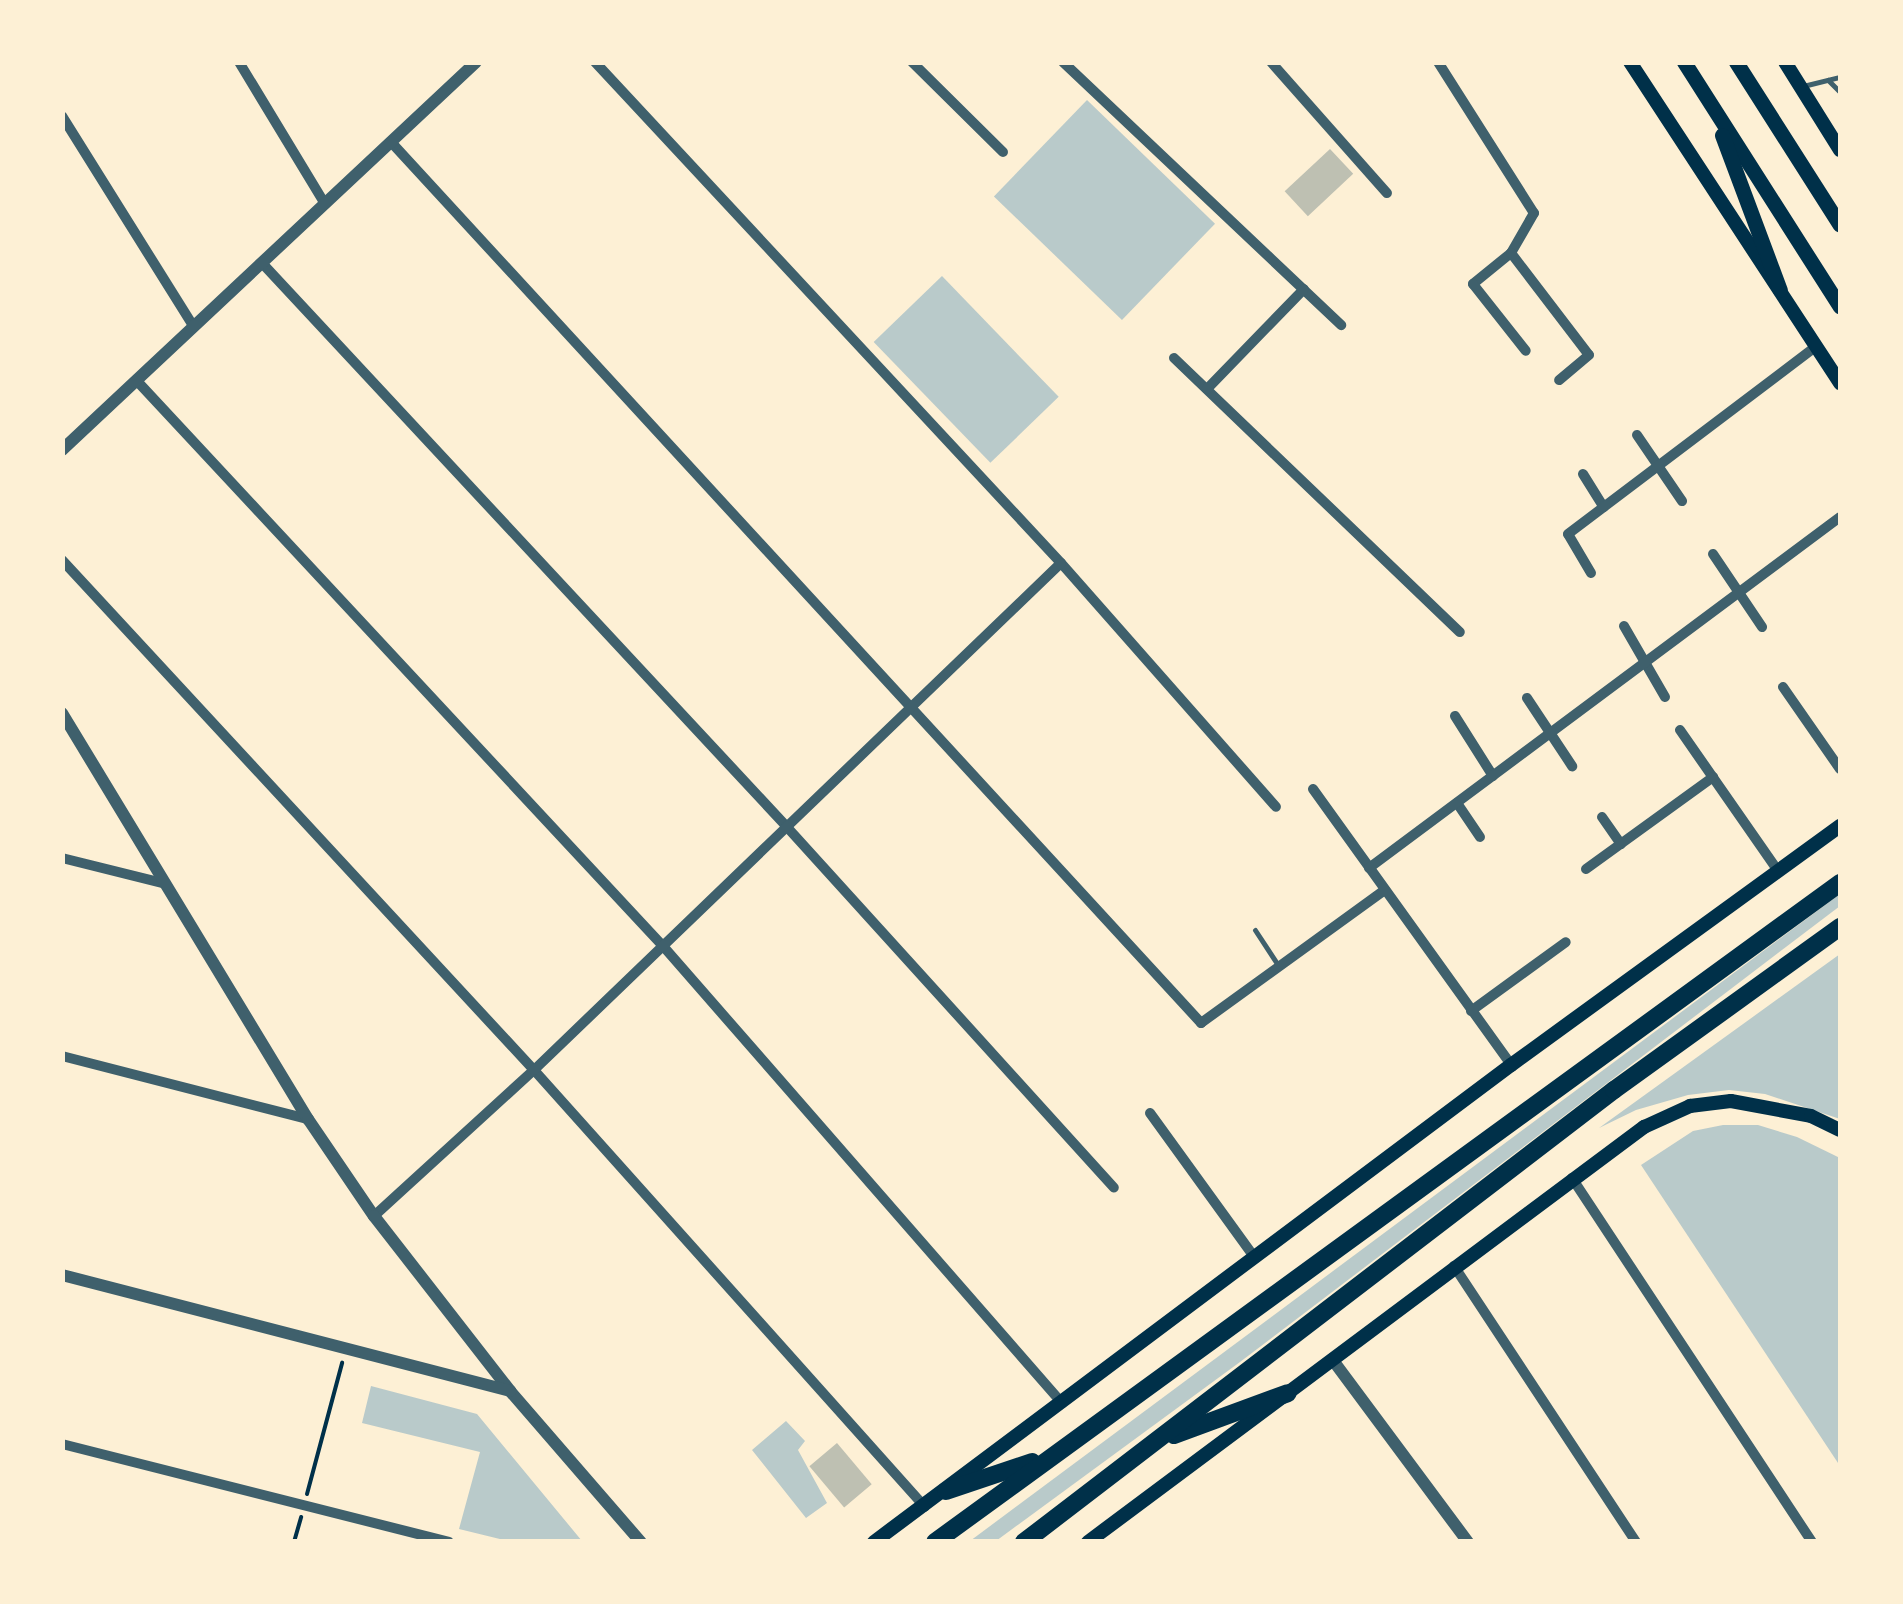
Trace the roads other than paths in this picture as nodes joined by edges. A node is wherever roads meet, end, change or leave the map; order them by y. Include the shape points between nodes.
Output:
1 (240, 62) edge
2 (596, 62) edge
3 (912, 62) edge
4 (1063, 62) edge
5 (1271, 62) edge
6 (1438, 62) edge
7 (1630, 62) edge
8 (1684, 62) edge
9 (1736, 62) edge
10 (1785, 62) edge
11 (471, 64) edge
12 (1840, 77) edge
13 (1828, 80) junction
14 (1800, 87) junction
15 (1840, 92) edge
16 (1710, 103) junction
17 (62, 116) edge
18 (1836, 139) edge
19 (391, 142) junction
20 (1840, 150) edge
21 (1003, 152) dead end
22 (1387, 193) dead end
23 (325, 204) junction
24 (1840, 225) edge
25 (1511, 254) junction
26 (262, 263) junction
27 (1304, 288) junction
28 (1780, 290) junction
29 (1840, 307) edge
30 (1342, 325) dead end
31 (194, 327) junction
32 (1817, 346) junction
33 (1526, 351) dead end
34 (1174, 358) dead end
35 (1559, 380) dead end
36 (137, 381) junction
37 (1840, 383) edge
38 (1207, 389) junction
39 (1637, 435) dead end
40 (63, 447) edge
41 (1658, 466) junction
42 (1583, 474) dead end
43 (1682, 501) dead end
44 (1604, 507) junction
45 (1840, 517) edge
46 (1713, 554) dead end
47 (62, 560) edge
48 (1061, 564) junction
49 (1591, 573) dead end
50 (1739, 592) junction
51 (1624, 626) dead end
52 (1762, 627) dead end
53 (1460, 632) dead end
54 (1645, 662) junction
55 (1782, 687) dead end
56 (1665, 697) dead end
57 (1528, 698) dead end
58 (911, 708) junction
59 (62, 714) edge
60 (1456, 716) dead end
61 (1680, 730) dead end
62 (1550, 733) junction
63 (1572, 766) dead end
64 (1840, 769) edge
65 (1492, 776) junction
66 (1713, 776) junction
67 (1313, 789) dead end
68 (1457, 802) junction
69 (1276, 807) dead end
70 (1602, 818) dead end
71 (786, 826) junction
72 (1840, 826) edge
73 (1480, 837) dead end
74 (1621, 844) junction
75 (62, 858) edge
76 (1369, 868) junction
77 (1586, 869) dead end
78 (1778, 871) junction
79 (162, 883) junction
80 (1840, 883) edge
81 (1385, 890) junction
82 (1840, 927) edge
83 (1255, 930) dead end
84 (1566, 942) dead end
85 (662, 946) junction
86 (1279, 967) junction
87 (1472, 1010) junction
88 (62, 1056) edge
89 (1510, 1065) junction
90 (534, 1070) junction
91 (1150, 1112) dead end
92 (308, 1119) junction
93 (1840, 1130) edge
94 (1572, 1178) junction
95 (1114, 1188) dead end
96 (374, 1216) junction
97 (1254, 1258) junction
98 (1454, 1266) junction
99 (62, 1275) edge
100 (1332, 1359) junction
101 (510, 1391) junction
102 (1288, 1392) junction
103 (1062, 1403) junction
104 (1155, 1442) junction
105 (62, 1444) edge
106 (1046, 1457) junction
107 (946, 1491) junction
108 (925, 1507) junction
109 (449, 1542) edge
110 (640, 1542) edge
111 (874, 1542) edge
112 (935, 1542) edge
113 (1024, 1542) edge
114 (1088, 1542) edge
115 (1468, 1542) edge
116 (1636, 1542) edge
117 (1812, 1542) edge

1 - 23 street
2 - 48 street
3 - 21 street
4 - 27 street
5 - 22 street
6 - 25 street via 1534,213
7 - 28 main road
8 - 16 main road
9 - 24 main road
10 - 14 main road
11 - 19 street
12 - 13 lane
13 - 14 lane
13 - 15 lane
14 - 18 main road
16 - 28 main road
16 - 29 main road
17 - 31 street
18 - 20 main road
19 - 23 street
19 - 58 street
23 - 26 street
25 - 33 street via 1474,284
25 - 35 street via 1589,354
26 - 31 street
26 - 71 street
27 - 30 street
27 - 38 street
28 - 32 main road
31 - 36 street
32 - 37 main road
32 - 41 street
34 - 38 street
36 - 40 street
36 - 85 street
38 - 53 street
39 - 41 street
41 - 43 street
41 - 44 street
42 - 44 street
44 - 49 street via 1568,534
45 - 50 street
46 - 50 street
47 - 90 street
48 - 58 street
48 - 69 street
50 - 52 street
50 - 54 street
51 - 54 street
54 - 56 street
54 - 62 street
55 - 64 street
57 - 62 street
58 - 71 street
58 - 86 street via 1201,1023
59 - 79 street
60 - 65 street
61 - 66 street
62 - 63 street
62 - 65 street
65 - 68 street
66 - 74 street
66 - 78 street
67 - 76 street
68 - 73 street
68 - 76 street
70 - 74 street
71 - 85 street
71 - 95 street
72 - 78 main road
74 - 77 street
75 - 79 street
76 - 81 street
78 - 89 main road
79 - 92 street
80 - 106 highway
81 - 86 street
81 - 87 street
82 - 104 highway via 1614,1090
83 - 86 lane
84 - 87 street
85 - 90 street
85 - 103 street
87 - 89 street
88 - 92 street
89 - 97 main road
90 - 96 street
90 - 108 street
91 - 97 street
92 - 96 street
93 - 94 main road via 1767,1106 1712,1102 1644,1127
94 - 98 main road
94 - 117 street
96 - 101 street
97 - 103 main road
98 - 100 main road
98 - 116 street
99 - 101 street
100 - 102 main road
100 - 115 street
101 - 110 street
102 - 104 highway
102 - 114 main road
103 - 107 main road
104 - 113 highway
105 - 109 street
106 - 107 highway
106 - 112 highway
107 - 108 main road
108 - 111 main road

